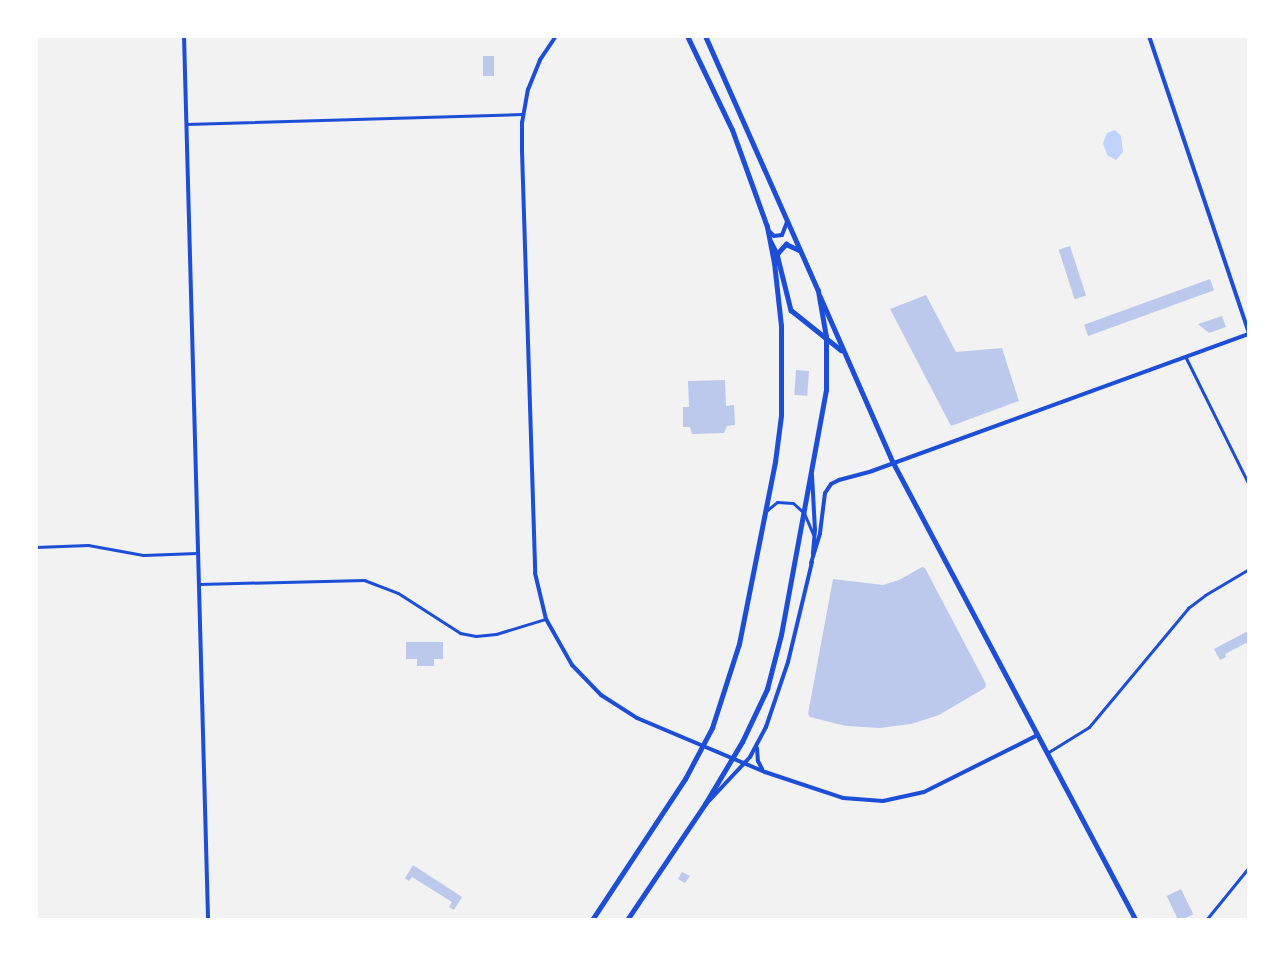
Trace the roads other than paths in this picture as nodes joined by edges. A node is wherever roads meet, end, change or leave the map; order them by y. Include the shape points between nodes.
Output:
1 (184, 36) edge
2 (556, 36) edge
3 (687, 36) edge
4 (705, 36) edge
5 (1149, 36) edge
6 (522, 114) junction
7 (186, 124) junction
8 (785, 216) junction
9 (767, 227) junction
10 (770, 240) junction
11 (801, 253) junction
12 (777, 254) junction
13 (774, 263) junction
14 (818, 291) junction
15 (1249, 334) edge
16 (826, 337) junction
17 (845, 356) junction
18 (1186, 358) junction
19 (893, 462) junction
20 (812, 471) junction
21 (1249, 485) edge
22 (804, 513) junction
23 (764, 516) junction
24 (814, 538) junction
25 (36, 547) edge
26 (197, 553) junction
27 (812, 563) junction
28 (1249, 569) edge
29 (199, 585) junction
30 (546, 619) junction
31 (1038, 735) junction
32 (704, 746) junction
33 (757, 746) junction
34 (1047, 753) junction
35 (733, 758) junction
36 (745, 763) junction
37 (765, 772) junction
38 (705, 804) junction
39 (1249, 867) edge
40 (208, 920) edge
41 (592, 920) edge
42 (627, 920) edge
43 (1136, 920) edge
44 (1206, 920) edge

1 - 7 street
2 - 6 street via 530,81
3 - 9 main road via 732,130
4 - 8 main road
5 - 15 street
6 - 7 street
6 - 30 street via 534,559
7 - 26 street
8 - 9 street via 787,226 782,235 771,234
8 - 11 main road
9 - 10 main road
10 - 12 main road
10 - 13 main road
11 - 12 main road via 788,244
11 - 14 main road
12 - 13 main road
12 - 16 main road via 791,310
13 - 23 main road via 782,326 783,395 776,462
14 - 16 main road
14 - 17 main road
15 - 18 street
16 - 17 main road
16 - 20 main road via 826,390
17 - 19 main road
18 - 19 street
18 - 21 street
19 - 27 street via 828,487
19 - 31 main road
20 - 22 main road
20 - 24 street
22 - 23 street via 793,503 781,501 770,506
22 - 24 street
22 - 35 main road via 776,658 753,721
23 - 32 main road via 739,644
24 - 27 street
25 - 26 street via 88,545 143,555
26 - 29 street
27 - 33 street via 778,698
28 - 34 street via 1188,608 1089,727
29 - 30 street via 364,580 398,594 460,633 476,636
29 - 40 street
30 - 32 street via 572,665 601,694 626,713
31 - 34 main road
31 - 37 street via 956,778 924,792 893,799 870,801 831,795
32 - 35 street
32 - 41 main road
33 - 36 street
33 - 37 street via 758,761
34 - 43 main road
35 - 36 street
35 - 38 main road
36 - 37 street
36 - 38 street
38 - 42 main road
39 - 44 street

